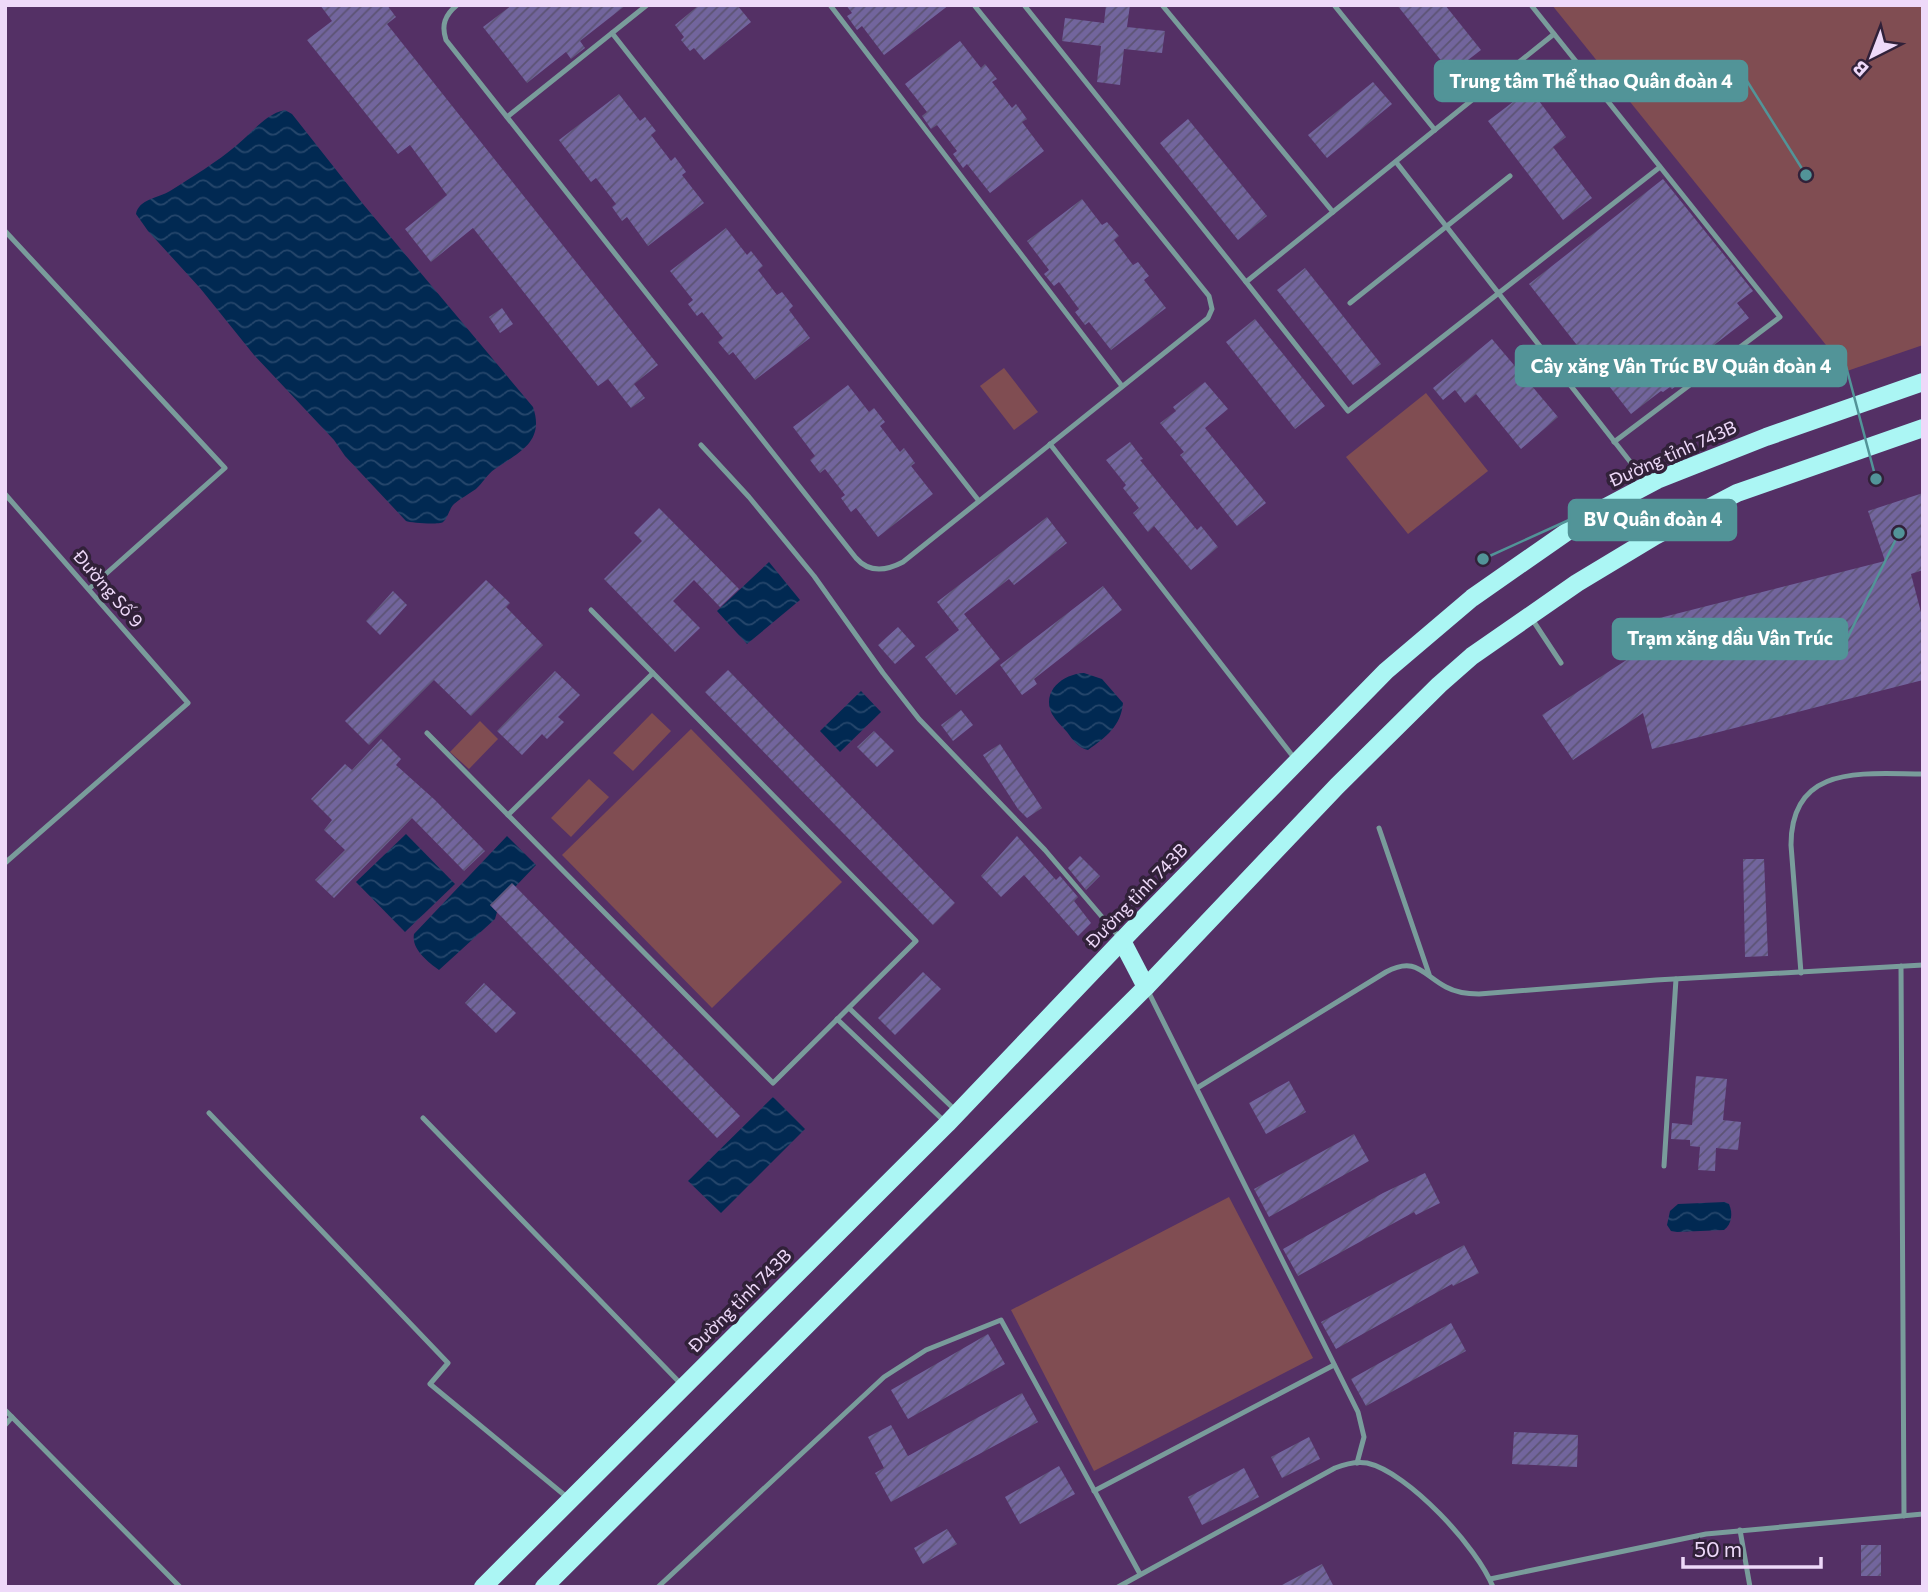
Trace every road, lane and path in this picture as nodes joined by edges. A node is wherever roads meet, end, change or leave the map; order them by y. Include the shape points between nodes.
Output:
1 (457, 5) edge
2 (647, 5) edge
3 (830, 5) edge
4 (974, 5) edge
5 (1024, 5) edge
6 (1162, 5) edge
7 (1334, 5) edge
8 (1531, 5) edge
9 (612, 33) junction
10 (1554, 34) junction
11 (507, 117) junction
12 (1435, 130) junction
13 (1396, 162) junction
14 (1660, 167) junction
15 (1510, 176) dead end
16 (1333, 212) junction
17 (1446, 227) junction
18 (5, 232) edge
19 (1245, 282) junction
20 (1498, 293) junction
21 (1350, 303) dead end
22 (1923, 382) edge
23 (1122, 386) junction
24 (1923, 428) edge
25 (1614, 442) junction
26 (1050, 444) junction
27 (701, 446) dead end
28 (1647, 484) junction
29 (5, 494) edge
30 (979, 501) junction
31 (90, 588) junction
32 (591, 610) dead end
33 (1530, 615) junction
34 (1561, 663) dead end
35 (653, 673) junction
36 (427, 733) dead end
37 (1298, 762) junction
38 (1923, 774) edge
39 (508, 815) junction
40 (1379, 828) dead end
41 (5, 863) edge
42 (1122, 941) junction
43 (1923, 965) edge
44 (1901, 966) junction
45 (1801, 973) junction
46 (1430, 975) junction
47 (1676, 979) junction
48 (1146, 987) junction
49 (849, 1008) junction
50 (837, 1019) junction
51 (1197, 1088) junction
52 (209, 1113) dead end
53 (423, 1118) dead end
54 (952, 1118) junction
55 (1664, 1166) dead end
56 (1334, 1365) junction
57 (684, 1387) junction
58 (5, 1410) edge
59 (12, 1418) junction
60 (5, 1425) edge
61 (1357, 1463) junction
62 (1094, 1491) junction
63 (570, 1500) junction
64 (1923, 1514) edge
65 (1904, 1516) junction
66 (1740, 1530) junction
67 (1140, 1574) junction
68 (1490, 1580) junction
69 (180, 1587) edge
70 (484, 1587) edge
71 (544, 1587) edge
72 (658, 1587) edge
73 (1118, 1587) edge
74 (1493, 1587) edge
75 (1750, 1587) edge

1 - 11 lane via 444,20 446,40
2 - 9 lane
3 - 23 lane
4 - 23 lane via 1211,300 1208,318
5 - 19 lane
6 - 16 lane
7 - 12 lane
8 - 10 lane
9 - 11 lane
9 - 30 lane
10 - 12 lane
10 - 14 lane
11 - 30 lane via 861,563 878,569 895,566
12 - 13 lane
13 - 16 lane
13 - 17 lane
14 - 20 lane
14 - 25 lane via 1780,317
15 - 17 lane
16 - 19 lane
17 - 20 lane
17 - 21 lane
18 - 31 lane via 225,468
19 - 20 lane via 1349,411
20 - 25 lane
22 - 28 main road, Đường tỉnh 743B
23 - 26 lane
24 - 33 main road via 1737,493 1655,536
25 - 28 lane
26 - 30 lane
26 - 37 lane
27 - 42 lane via 814,576 919,719 1045,850
28 - 37 main road, Đường tỉnh 743B via 1591,514 1472,598 1386,671
29 - 31 lane, Đường Số 9
31 - 41 lane, Đường Số 9 via 188,703
32 - 35 lane
33 - 34 lane
33 - 48 main road via 1439,685
35 - 39 lane
35 - 49 lane via 916,941
36 - 39 lane
37 - 42 main road, Đường tỉnh 743B
38 - 45 lane via 1840,777 1811,789 1799,805 1791,845
39 - 50 lane via 773,1083
40 - 46 lane
42 - 48 main road
42 - 54 main road, Đường tỉnh 743B
43 - 44 lane
44 - 45 lane
44 - 65 lane
45 - 47 lane
46 - 47 lane via 1446,987 1468,994
46 - 51 lane via 1413,965 1394,967
47 - 55 lane
48 - 51 lane
48 - 71 main road
49 - 50 lane
49 - 54 lane
50 - 54 lane
51 - 56 lane
52 - 63 lane via 448,1363 430,1384
53 - 57 lane
54 - 57 main road, Đường tỉnh 743B
56 - 61 lane via 1362,1421 1363,1446
56 - 62 lane
57 - 63 main road, Đường tỉnh 743B
58 - 59 lane
59 - 60 lane
59 - 69 lane
61 - 67 lane via 1335,1468
61 - 68 lane via 1396,1477 1433,1508 1465,1542
62 - 67 lane
62 - 72 lane via 1001,1320 926,1350 884,1377
63 - 70 main road, Đường tỉnh 743B
64 - 65 lane
65 - 66 lane
66 - 68 lane
66 - 75 lane
67 - 73 lane
68 - 74 lane

